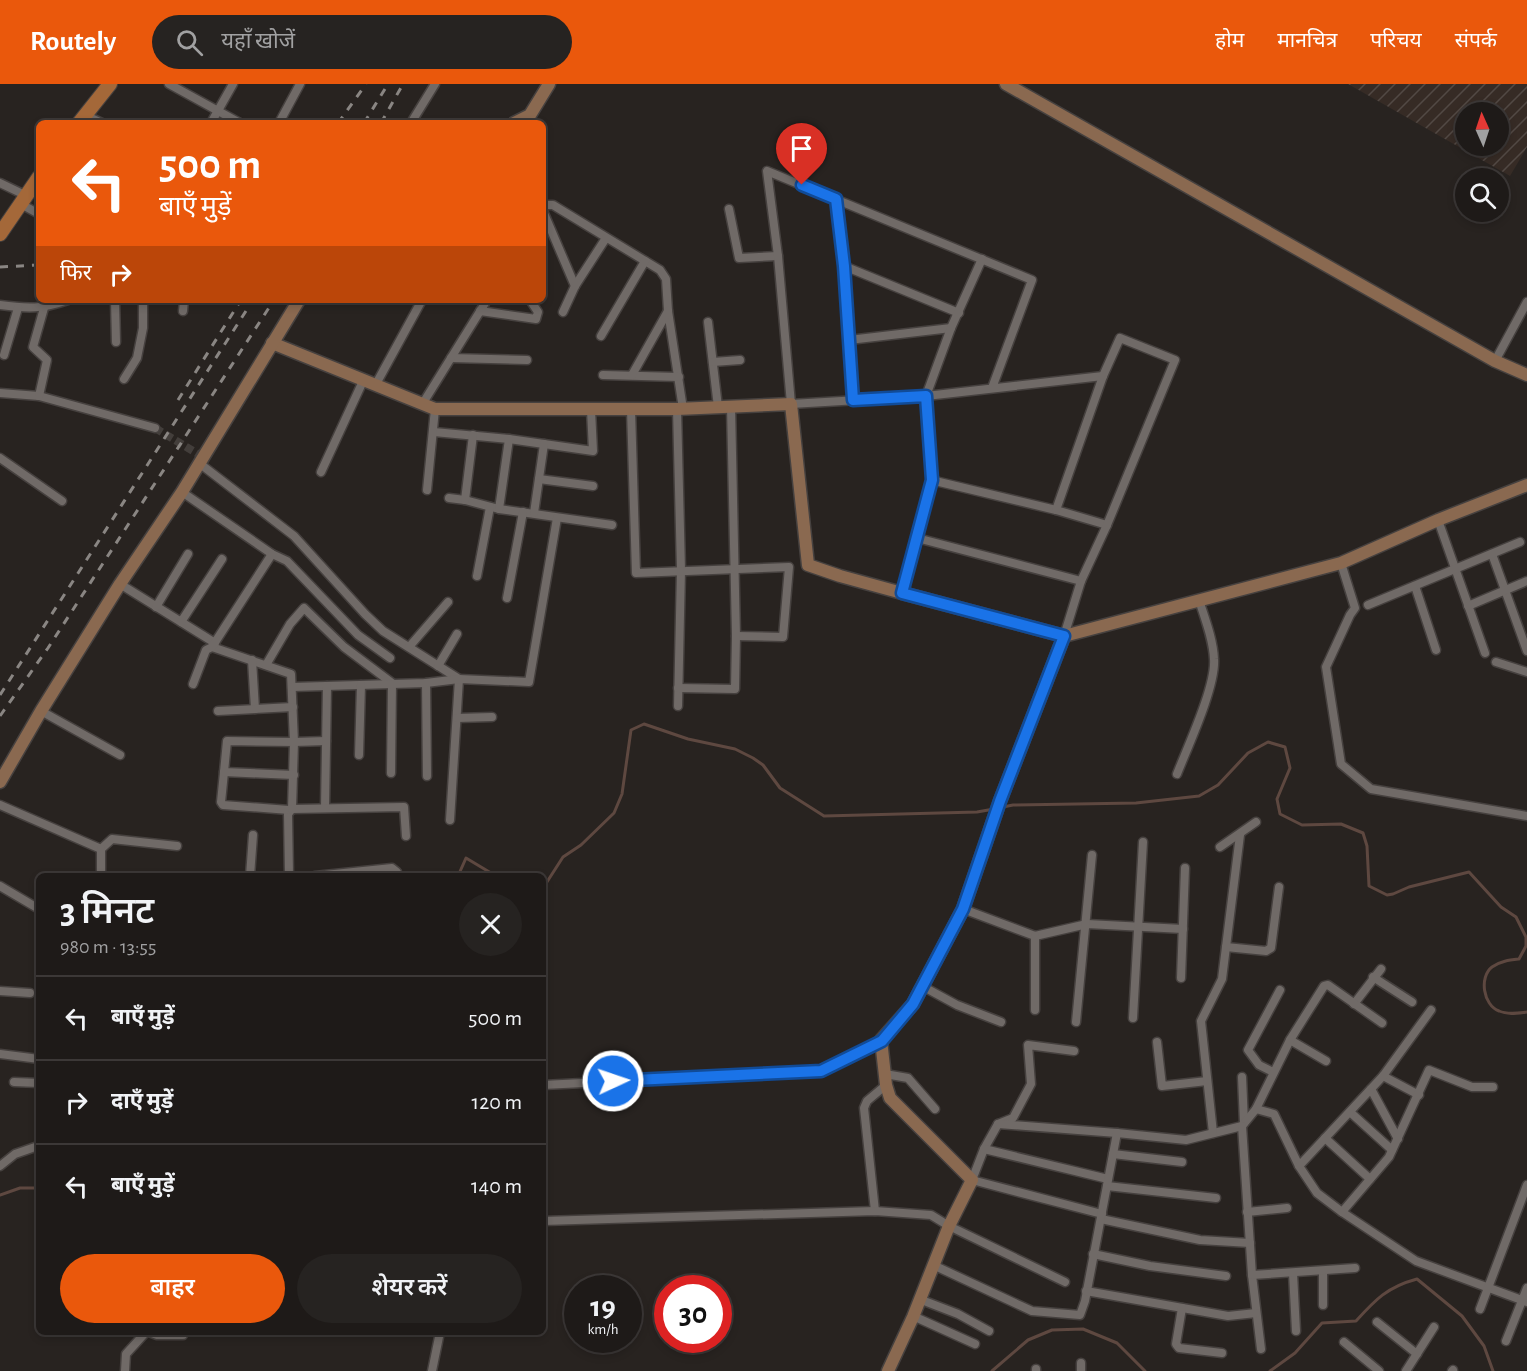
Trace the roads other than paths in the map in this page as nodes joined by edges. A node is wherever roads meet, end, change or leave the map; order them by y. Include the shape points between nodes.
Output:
1 (110, 84) edge
2 (233, 84) edge
3 (300, 84) edge
4 (435, 84) edge
5 (549, 84) edge
6 (1006, 84) edge
7 (173, 85) edge
8 (218, 111) junction
9 (82, 119) edge
10 (213, 120) edge
11 (234, 120) edge
12 (281, 120) edge
13 (413, 120) edge
14 (520, 120) edge
15 (36, 182) edge
16 (0, 183) edge
17 (836, 199) junction
18 (24, 200) junction
19 (546, 205) edge
20 (729, 208) dead end
21 (36, 211) edge
22 (546, 218) edge
23 (1, 231) edge
24 (606, 238) junction
25 (778, 256) junction
26 (982, 259) junction
27 (645, 261) junction
28 (844, 266) junction
29 (575, 286) junction
30 (59, 303) edge
31 (115, 303) edge
32 (143, 303) edge
33 (184, 303) edge
34 (297, 303) edge
35 (420, 303) edge
36 (485, 303) edge
37 (532, 303) edge
38 (1527, 303) edge
39 (0, 305) edge
40 (18, 308) junction
41 (44, 308) junction
42 (668, 310) junction
43 (183, 311) dead end
44 (480, 311) junction
45 (563, 312) dead end
46 (959, 313) junction
47 (708, 322) dead end
48 (951, 328) junction
49 (601, 336) dead end
50 (849, 340) junction
51 (116, 342) dead end
52 (272, 343) junction
53 (4, 355) dead end
54 (451, 358) junction
55 (526, 360) dead end
56 (740, 360) dead end
57 (1495, 361) junction
58 (713, 362) junction
59 (603, 375) dead end
60 (632, 375) junction
61 (1527, 375) edge
62 (1103, 376) junction
63 (679, 377) junction
64 (124, 379) dead end
65 (364, 379) junction
66 (376, 384) junction
67 (992, 388) junction
68 (0, 393) edge
69 (39, 396) junction
70 (926, 396) junction
71 (853, 400) junction
72 (423, 403) junction
73 (791, 404) junction
74 (724, 407) junction
75 (435, 409) junction
76 (680, 409) junction
77 (591, 410) junction
78 (631, 410) junction
79 (155, 428) tunnel mouth
80 (434, 432) junction
81 (473, 435) junction
82 (509, 439) junction
83 (544, 444) junction
84 (0, 458) edge
85 (200, 463) junction
86 (321, 472) dead end
87 (539, 479) junction
88 (932, 480) junction
89 (1527, 485) edge
90 (593, 486) dead end
91 (427, 490) dead end
92 (182, 492) junction
93 (449, 498) dead end
94 (465, 500) junction
95 (62, 501) dead end
96 (494, 508) junction
97 (1056, 510) junction
98 (523, 512) junction
99 (534, 513) junction
100 (557, 518) junction
101 (1438, 520) junction
102 (612, 525) dead end
103 (1107, 525) junction
104 (917, 538) junction
105 (1520, 542) dead end
106 (188, 554) dead end
107 (272, 554) junction
108 (1492, 554) junction
109 (222, 559) dead end
110 (1341, 563) junction
111 (735, 569) junction
112 (1455, 569) junction
113 (681, 570) junction
114 (477, 576) dead end
115 (1081, 581) junction
116 (1527, 581) edge
117 (120, 584) junction
118 (1415, 586) junction
119 (1505, 590) junction
120 (902, 593) junction
121 (507, 598) dead end
122 (1199, 600) junction
123 (448, 602) dead end
124 (1368, 605) dead end
125 (1468, 606) junction
126 (156, 607) junction
127 (181, 622) junction
128 (457, 634) dead end
129 (736, 636) junction
130 (1064, 636) junction
131 (213, 645) junction
132 (409, 647) junction
133 (1436, 650) dead end
134 (1527, 651) edge
135 (1485, 653) dead end
136 (390, 658) dead end
137 (252, 660) junction
138 (1496, 662) dead end
139 (266, 665) junction
140 (438, 666) junction
141 (1527, 672) edge
142 (459, 679) junction
143 (392, 683) junction
144 (426, 683) junction
145 (193, 684) dead end
146 (361, 685) junction
147 (327, 686) junction
148 (292, 687) junction
149 (678, 688) junction
150 (678, 706) dead end
151 (293, 707) junction
152 (255, 709) junction
153 (42, 711) junction
154 (218, 711) dead end
155 (492, 717) dead end
156 (456, 718) junction
157 (326, 741) junction
158 (294, 742) junction
159 (120, 755) dead end
160 (359, 755) dead end
161 (224, 772) junction
162 (391, 773) dead end
163 (1177, 774) dead end
164 (294, 775) junction
165 (427, 776) dead end
166 (0, 782) edge
167 (0, 805) edge
168 (325, 808) junction
169 (290, 809) junction
170 (1527, 816) edge
171 (450, 820) dead end
172 (1256, 822) dead end
173 (253, 835) dead end
174 (1239, 835) junction
175 (406, 836) dead end
176 (1143, 842) dead end
177 (177, 846) dead end
178 (1220, 847) dead end
179 (101, 849) junction
180 (1092, 855) dead end
181 (1185, 868) dead end
182 (101, 873) edge
183 (250, 873) edge
184 (289, 873) edge
185 (344, 873) edge
186 (397, 873) edge
187 (0, 886) edge
188 (1279, 887) dead end
189 (36, 907) edge
190 (963, 909) junction
191 (1087, 924) junction
192 (1138, 928) junction
193 (1183, 929) junction
194 (1035, 936) junction
195 (1226, 947) junction
196 (1382, 969) dead end
197 (1374, 977) junction
198 (1181, 978) dead end
199 (922, 986) junction
200 (1280, 990) dead end
201 (0, 991) edge
202 (30, 993) dead end
203 (1413, 1002) dead end
204 (1354, 1004) junction
205 (1035, 1010) dead end
206 (1431, 1010) dead end
207 (1132, 1018) dead end
208 (1001, 1022) dead end
209 (1076, 1022) dead end
210 (1382, 1023) dead end
211 (1290, 1040) junction
212 (882, 1041) junction
213 (1157, 1042) dead end
214 (1074, 1051) dead end
215 (0, 1054) edge
216 (36, 1059) edge
217 (1326, 1061) dead end
218 (1273, 1072) junction
219 (1383, 1076) junction
220 (1242, 1077) dead end
221 (886, 1080) junction
222 (14, 1082) dead end
223 (1207, 1082) junction
224 (36, 1083) edge
225 (546, 1085) edge
226 (1494, 1087) dead end
227 (1371, 1089) junction
228 (1419, 1095) junction
229 (935, 1109) dead end
230 (1256, 1109) junction
231 (1350, 1112) junction
232 (998, 1124) junction
233 (1243, 1124) junction
234 (1117, 1132) junction
235 (1213, 1133) junction
236 (1325, 1138) junction
237 (1398, 1139) junction
238 (36, 1147) edge
239 (984, 1149) junction
240 (1392, 1150) junction
241 (1113, 1154) junction
242 (1182, 1162) dead end
243 (0, 1166) edge
244 (1299, 1166) junction
245 (1370, 1179) junction
246 (972, 1180) junction
247 (1108, 1182) junction
248 (1527, 1185) edge
249 (1216, 1198) dead end
250 (1287, 1208) dead end
251 (875, 1211) junction
252 (1248, 1212) junction
253 (1342, 1212) junction
254 (1101, 1217) junction
255 (546, 1221) edge
256 (949, 1226) junction
257 (1250, 1243) junction
258 (1094, 1254) junction
259 (933, 1265) junction
260 (1355, 1268) dead end
261 (1323, 1271) junction
262 (1293, 1273) junction
263 (1252, 1275) junction
264 (1226, 1276) dead end
265 (1065, 1282) dead end
266 (1488, 1287) junction
267 (1527, 1288) edge
268 (1086, 1291) junction
269 (919, 1299) junction
270 (1525, 1301) edge
271 (1323, 1305) dead end
272 (1182, 1308) junction
273 (1480, 1310) dead end
274 (1256, 1313) junction
275 (913, 1316) junction
276 (1377, 1322) dead end
277 (1434, 1327) dead end
278 (989, 1330) dead end
279 (1296, 1331) dead end
280 (144, 1335) edge
281 (157, 1335) edge
282 (183, 1335) dead end
283 (439, 1335) edge
284 (1506, 1341) dead end
285 (1344, 1342) dead end
286 (975, 1344) dead end
287 (1261, 1349) dead end
288 (1222, 1353) dead end
289 (1417, 1354) junction
290 (125, 1371) edge
291 (432, 1371) edge
292 (888, 1371) edge
293 (1379, 1371) edge
294 (1406, 1371) edge

1 - 9 main road
2 - 8 street
3 - 12 street
4 - 13 street
5 - 14 street via 530,115
6 - 57 street
7 - 8 street
8 - 10 street
8 - 11 street
15 - 18 main road
16 - 18 street
17 - 25 street via 767,171
17 - 26 street
17 - 28 street
18 - 21 street
18 - 23 main road
19 - 24 street via 553,205
20 - 25 street via 739,258
22 - 29 street
24 - 27 street
24 - 29 street
25 - 73 street
26 - 46 street
26 - 67 street via 1032,280
27 - 42 street via 666,279
27 - 49 street
28 - 46 street
28 - 50 street
29 - 45 street
30 - 41 street
31 - 51 street
32 - 64 street via 137,358
33 - 43 street
34 - 52 street
35 - 66 street
36 - 44 street
37 - 44 street via 538,312 536,319
38 - 57 street
39 - 40 street
40 - 41 street
40 - 53 street
41 - 69 street via 33,348 47,360
42 - 60 street
42 - 63 street
44 - 54 street
46 - 48 street
47 - 58 street
48 - 50 street
48 - 70 street
50 - 71 street
52 - 65 street
52 - 85 street
54 - 55 street
54 - 72 street
56 - 58 street
57 - 61 street
58 - 74 street
59 - 60 street
60 - 63 street
62 - 67 street
62 - 97 street
62 - 103 street via 1120,338 1175,360
63 - 76 street
65 - 66 street
65 - 86 street
66 - 72 street
67 - 70 street
68 - 69 street
69 - 79 street
70 - 71 street
70 - 88 street
71 - 73 street
72 - 75 street
73 - 74 street
73 - 120 street via 808,565
74 - 76 street
74 - 111 street
75 - 77 street
75 - 80 street
76 - 78 street
76 - 113 street
77 - 78 street
77 - 83 street via 593,451
78 - 113 street via 636,573
80 - 81 street
80 - 91 street
81 - 82 street
81 - 94 street
82 - 83 street
82 - 96 street
83 - 87 street
84 - 95 street
85 - 92 street
85 - 132 street via 294,536 364,614
87 - 90 street
87 - 99 street
88 - 97 street
88 - 104 street
89 - 101 street
92 - 107 street
92 - 117 street
93 - 94 street
94 - 96 street
96 - 98 street
96 - 114 street
97 - 103 street
98 - 99 street
98 - 121 street
99 - 100 street
100 - 102 street
100 - 142 street via 530,682
101 - 110 street
101 - 112 street
103 - 115 street
104 - 115 street
104 - 120 street
105 - 108 street
106 - 126 street
107 - 131 street
107 - 136 street via 287,561 358,635
108 - 112 street
108 - 119 street
109 - 127 street
110 - 122 street
110 - 170 street via 1355,608 1326,667 1341,764 1371,789
111 - 113 street
111 - 129 street
111 - 129 street via 789,567 783,638
112 - 118 street
112 - 125 street
113 - 149 street
115 - 130 street
116 - 119 street
117 - 126 street
117 - 153 street
118 - 124 street
118 - 133 street
119 - 125 street
119 - 134 street
120 - 130 street
122 - 130 street
122 - 163 street via 1212,645 1213,672
123 - 132 street
125 - 135 street
126 - 127 street
127 - 131 street
128 - 140 street
129 - 149 street via 735,689
130 - 190 street
131 - 137 street
131 - 145 street via 206,650
132 - 140 street
137 - 139 street
137 - 152 street
138 - 141 street
139 - 143 street via 303,608 344,647
139 - 148 street via 291,674
140 - 142 street
142 - 144 street
142 - 156 street
143 - 144 street
143 - 146 street
143 - 162 street
144 - 165 street
146 - 147 street
146 - 160 street
147 - 148 street
147 - 157 street
148 - 151 street
149 - 150 street
151 - 152 street
151 - 158 street
152 - 154 street
153 - 159 street
153 - 166 street
155 - 156 street
156 - 171 street
157 - 158 street
157 - 168 street
158 - 161 street via 226,741
158 - 164 street
161 - 164 street
161 - 169 street via 222,805
164 - 169 street
167 - 179 street
168 - 169 street
168 - 175 street via 404,807
169 - 184 street
172 - 174 street
173 - 183 street
174 - 178 street
174 - 195 street
176 - 192 street
177 - 179 street via 110,839
179 - 182 street
180 - 191 street
181 - 193 street
185 - 186 street via 392,868
187 - 189 street
188 - 195 street via 1271,948 1266,951
190 - 194 street
190 - 199 street
191 - 192 street
191 - 194 street
191 - 209 street
192 - 193 street
192 - 207 street
193 - 198 street
194 - 205 street
195 - 223 street via 1222,979 1201,1021
196 - 197 street
197 - 203 street
197 - 204 street
199 - 208 street
199 - 212 street via 913,1004
200 - 218 street via 1248,1050 1258,1065
201 - 202 street
204 - 210 street
204 - 211 street via 1324,986
206 - 219 street
211 - 217 street
211 - 218 street
212 - 221 street
212 - 225 street via 821,1071
213 - 223 street via 1162,1086
214 - 232 street via 1028,1045 1031,1084 1013,1118
215 - 216 street
218 - 230 street
219 - 227 street
219 - 228 street
220 - 233 street
221 - 229 street via 908,1078
221 - 246 street via 890,1098 897,1107
221 - 251 street via 864,1108
222 - 224 street
223 - 235 street
226 - 228 street via 1472,1087 1430,1070
227 - 231 street
227 - 237 street
228 - 237 street
230 - 233 street
230 - 244 street via 1274,1114
231 - 236 street
231 - 240 street
232 - 234 street
232 - 239 street
233 - 235 street
233 - 252 street
234 - 235 street via 1186,1140
234 - 241 street
236 - 244 street
236 - 245 street
237 - 240 street
238 - 243 street via 15,1154
239 - 246 street
239 - 247 street
240 - 245 street
241 - 242 street
241 - 247 street
244 - 253 street via 1317,1193
245 - 253 street
246 - 254 street
246 - 256 street
247 - 249 street
247 - 254 street
248 - 266 street
250 - 252 street
251 - 255 street
251 - 256 street via 931,1215
252 - 257 street
253 - 266 street via 1416,1261
254 - 257 street via 1200,1240
254 - 258 street
256 - 259 street
256 - 265 street
257 - 263 street
258 - 264 street
258 - 268 street
259 - 268 street via 1038,1312 1080,1315
259 - 269 street
260 - 261 street
261 - 262 street
261 - 271 street
262 - 263 street
262 - 279 street
263 - 274 street
266 - 270 street
266 - 273 street
267 - 270 street
268 - 272 street
269 - 275 street
269 - 278 street
270 - 284 street
272 - 274 street via 1228,1316
272 - 288 street via 1176,1344 1179,1348
274 - 287 street
275 - 286 street
275 - 292 street
276 - 289 street
277 - 289 street
280 - 290 street via 126,1354
281 - 282 street
283 - 291 street
285 - 293 street
289 - 294 street

